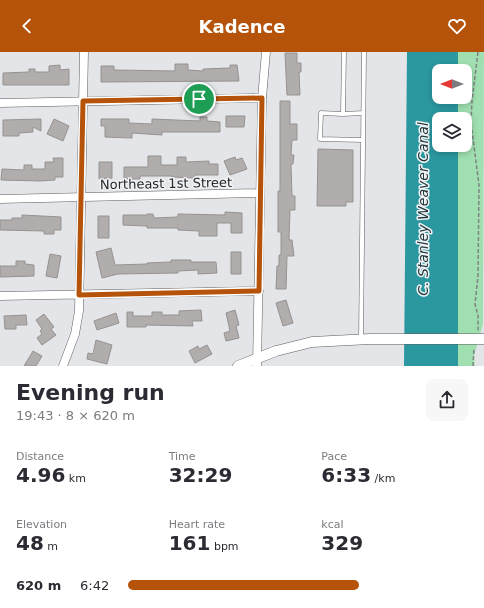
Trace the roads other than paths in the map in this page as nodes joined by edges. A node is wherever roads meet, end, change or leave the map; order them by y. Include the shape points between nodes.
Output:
1 (84, 52) edge
2 (266, 52) edge
3 (344, 52) edge
4 (364, 52) edge
5 (262, 98) junction
6 (83, 101) junction
7 (0, 103) edge
8 (363, 113) junction
9 (343, 114) junction
10 (363, 140) junction
11 (260, 193) junction
12 (82, 197) junction
13 (0, 199) edge
14 (259, 291) junction
15 (79, 295) junction
16 (0, 296) edge
17 (361, 339) junction
18 (480, 339) edge
19 (257, 362) edge
20 (63, 366) edge
21 (238, 366) edge

1 - 6 street
2 - 5 street
3 - 9 lane
4 - 8 lane
5 - 6 street
5 - 11 street
6 - 7 street
6 - 12 street
8 - 9 lane
8 - 10 lane
9 - 10 lane via 321,113 320,139
10 - 17 lane
11 - 12 street, Northeast 1st Street
11 - 14 street
12 - 13 street, Northeast 1st Street
12 - 15 street
14 - 15 street
14 - 19 street
15 - 16 street
15 - 20 street via 75,334
17 - 18 street
17 - 19 street via 306,344
19 - 21 street

